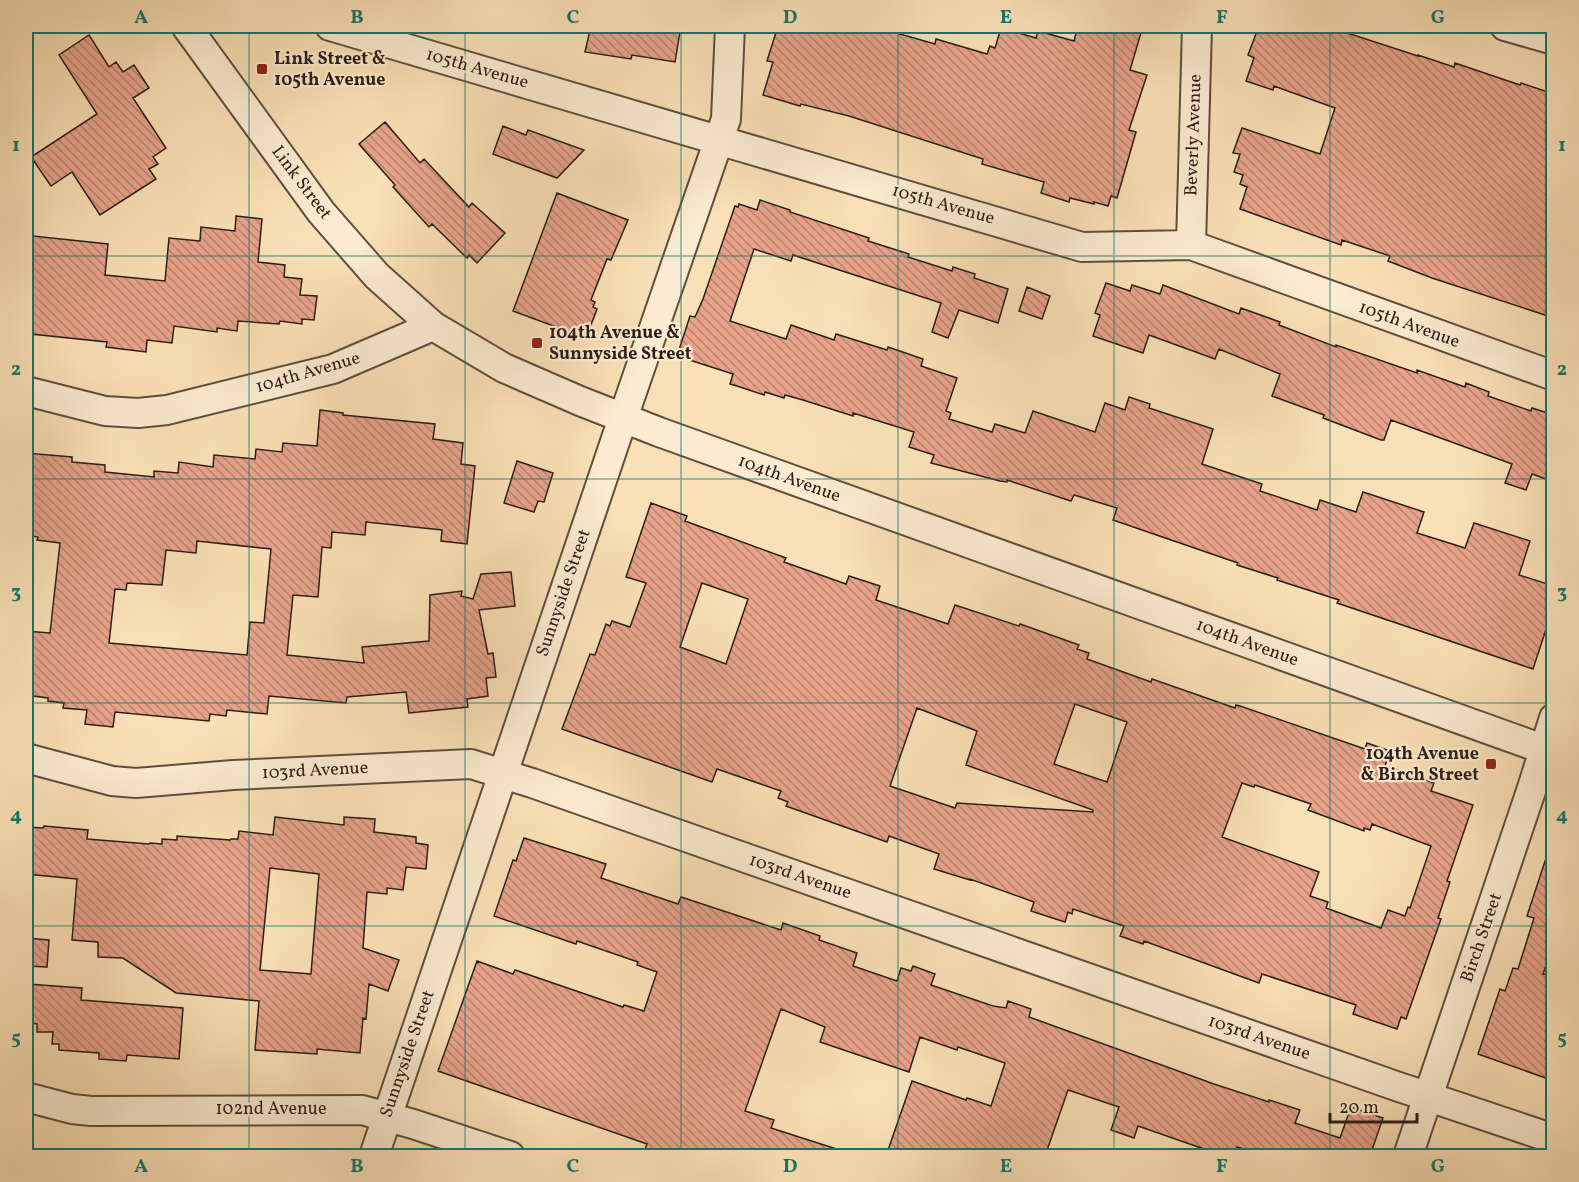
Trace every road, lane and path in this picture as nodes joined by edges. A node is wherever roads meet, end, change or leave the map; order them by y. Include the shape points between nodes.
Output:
1 (186, 26) edge
2 (330, 26) edge
3 (730, 26) edge
4 (1197, 26) edge
5 (1505, 26) edge
6 (1554, 40) edge
7 (719, 139) junction
8 (1191, 245) junction
9 (433, 327) junction
10 (1554, 376) edge
11 (26, 391) edge
12 (623, 418) junction
13 (1554, 718) edge
14 (1549, 751) edge
15 (26, 758) edge
16 (503, 774) junction
17 (1428, 1096) junction
18 (26, 1097) edge
19 (387, 1117) junction
20 (1554, 1139) edge
21 (374, 1156) edge
22 (510, 1156) edge
23 (1408, 1156) edge

1 - 9 street, Link Street via 321,212 377,276
2 - 7 street, 105th Avenue
3 - 7 street, Sunnyside Street via 726,119
4 - 8 street, Beverly Avenue
5 - 6 street
7 - 8 street, 105th Avenue via 1082,247
7 - 12 street, Sunnyside Street
8 - 10 street, 105th Avenue
9 - 11 street, 104th Avenue via 333,369 167,410 105,411
9 - 12 street, 104th Avenue via 504,368
12 - 14 street, 104th Avenue
12 - 16 street, Sunnyside Street
13 - 14 street, Birch Street
14 - 17 street, Birch Street
15 - 16 street, 103rd Avenue via 112,781 136,783 471,764
16 - 17 street, 103rd Avenue
16 - 19 street, Sunnyside Street
17 - 20 street, 103rd Avenue
17 - 23 street, Birch Street
18 - 19 street, 102nd Avenue via 91,1111 339,1108
19 - 21 street, Sunnyside Street
19 - 22 street, 102nd Avenue

